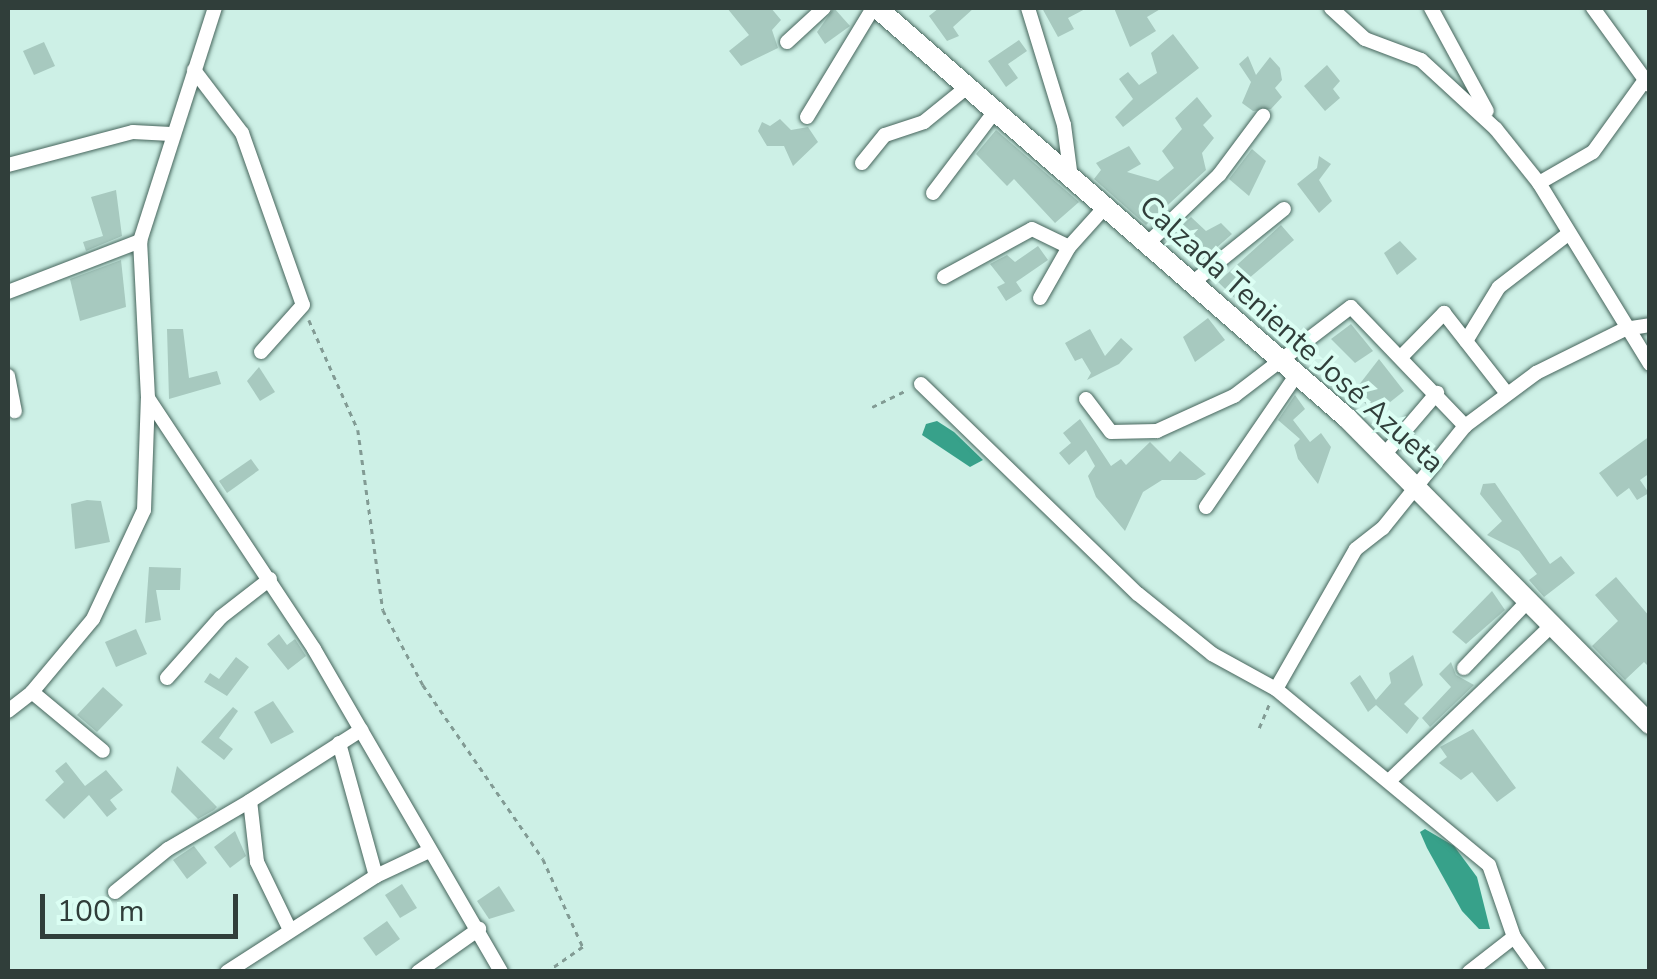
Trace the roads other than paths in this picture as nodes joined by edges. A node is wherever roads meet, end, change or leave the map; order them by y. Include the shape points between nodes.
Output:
1 (212, 8) edge
2 (824, 8) edge
3 (875, 8) edge
4 (1028, 8) edge
5 (1331, 8) edge
6 (1431, 8) edge
7 (1593, 8) edge
8 (787, 42) dead end
9 (194, 70) junction
10 (1647, 83) edge
11 (967, 87) junction
12 (996, 111) junction
13 (1263, 116) dead end
14 (807, 117) dead end
15 (1496, 129) junction
16 (171, 134) junction
17 (862, 163) dead end
18 (8, 165) edge
19 (1071, 178) junction
20 (1539, 182) junction
21 (933, 193) dead end
22 (1105, 208) junction
23 (1284, 209) dead end
24 (1568, 234) junction
25 (140, 241) junction
26 (1147, 244) junction
27 (1070, 247) junction
28 (944, 277) dead end
29 (1192, 283) junction
30 (8, 292) edge
31 (1040, 298) dead end
32 (1650, 324) edge
33 (1625, 328) junction
34 (1466, 341) junction
35 (262, 352) dead end
36 (1403, 356) junction
37 (1280, 360) junction
38 (1650, 364) edge
39 (1297, 374) junction
40 (8, 376) edge
41 (921, 384) road end
42 (1505, 391) junction
43 (1437, 394) junction
44 (148, 398) junction
45 (1086, 399) dead end
46 (15, 410) dead end
47 (1466, 426) junction
48 (1384, 455) junction
49 (1416, 488) junction
50 (1206, 507) dead end
51 (270, 579) junction
52 (1528, 601) junction
53 (1552, 625) junction
54 (1464, 668) dead end
55 (168, 678) dead end
56 (1276, 688) junction
57 (32, 692) junction
58 (10, 704) edge
59 (1650, 724) edge
60 (361, 730) junction
61 (339, 743) junction
62 (103, 751) dead end
63 (1390, 779) junction
64 (250, 801) junction
65 (428, 852) junction
66 (376, 876) junction
67 (114, 892) dead end
68 (479, 929) junction
69 (290, 930) junction
70 (1514, 938) junction
71 (227, 972) edge
72 (418, 972) edge
73 (501, 972) edge
74 (1469, 972) edge
75 (1539, 972) edge

1 - 9 street
2 - 8 street
3 - 11 main road, Calzada Teniente José Azueta
3 - 14 street
4 - 19 street via 1064,124
5 - 15 street via 1365,39 1421,60
6 - 15 street
7 - 10 street
9 - 16 street
9 - 35 street via 242,133 303,306
10 - 20 street via 1593,152
11 - 12 main road, Calzada Teniente José Azueta
11 - 17 street via 924,122 885,135
12 - 19 main road, Calzada Teniente José Azueta
12 - 21 street
13 - 26 street via 1218,175
15 - 20 street
16 - 18 street via 132,132
16 - 25 street
19 - 22 main road, Calzada Teniente José Azueta
20 - 24 street
22 - 26 main road, Calzada Teniente José Azueta
22 - 27 street
23 - 29 street
24 - 33 street
24 - 34 street via 1499,288
25 - 30 street
25 - 44 street
26 - 29 main road, Calzada Teniente José Azueta
27 - 28 street via 1032,228
27 - 31 street
29 - 37 main road, Calzada Teniente José Azueta
32 - 33 street
33 - 38 street
33 - 42 street
34 - 36 street via 1444,313
34 - 42 street
36 - 37 street via 1351,308
36 - 43 street
37 - 39 main road, Calzada Teniente José Azueta
37 - 45 street via 1234,396 1157,431 1112,432
39 - 48 main road, Calzada Teniente José Azueta
39 - 50 street
40 - 46 street
41 - 56 street via 1138,594 1212,654
42 - 47 street
43 - 47 street
43 - 48 street
44 - 51 street
44 - 57 street via 144,510 93,620
47 - 49 street
48 - 49 main road, Calzada Teniente José Azueta
49 - 52 main road, Calzada Teniente José Azueta
49 - 56 street via 1356,549
51 - 55 street via 221,617
51 - 60 street
52 - 53 main road, Calzada Teniente José Azueta
52 - 54 street
53 - 59 main road, Calzada Teniente José Azueta
53 - 63 street
56 - 63 street
57 - 58 street
57 - 62 street
60 - 61 street
60 - 65 street
61 - 64 street
61 - 66 street
63 - 70 street via 1489,865
64 - 67 street via 168,849
64 - 69 street via 257,862
65 - 66 street
65 - 68 street
66 - 69 street
68 - 72 street
68 - 73 street
69 - 71 street
70 - 74 street
70 - 75 street

